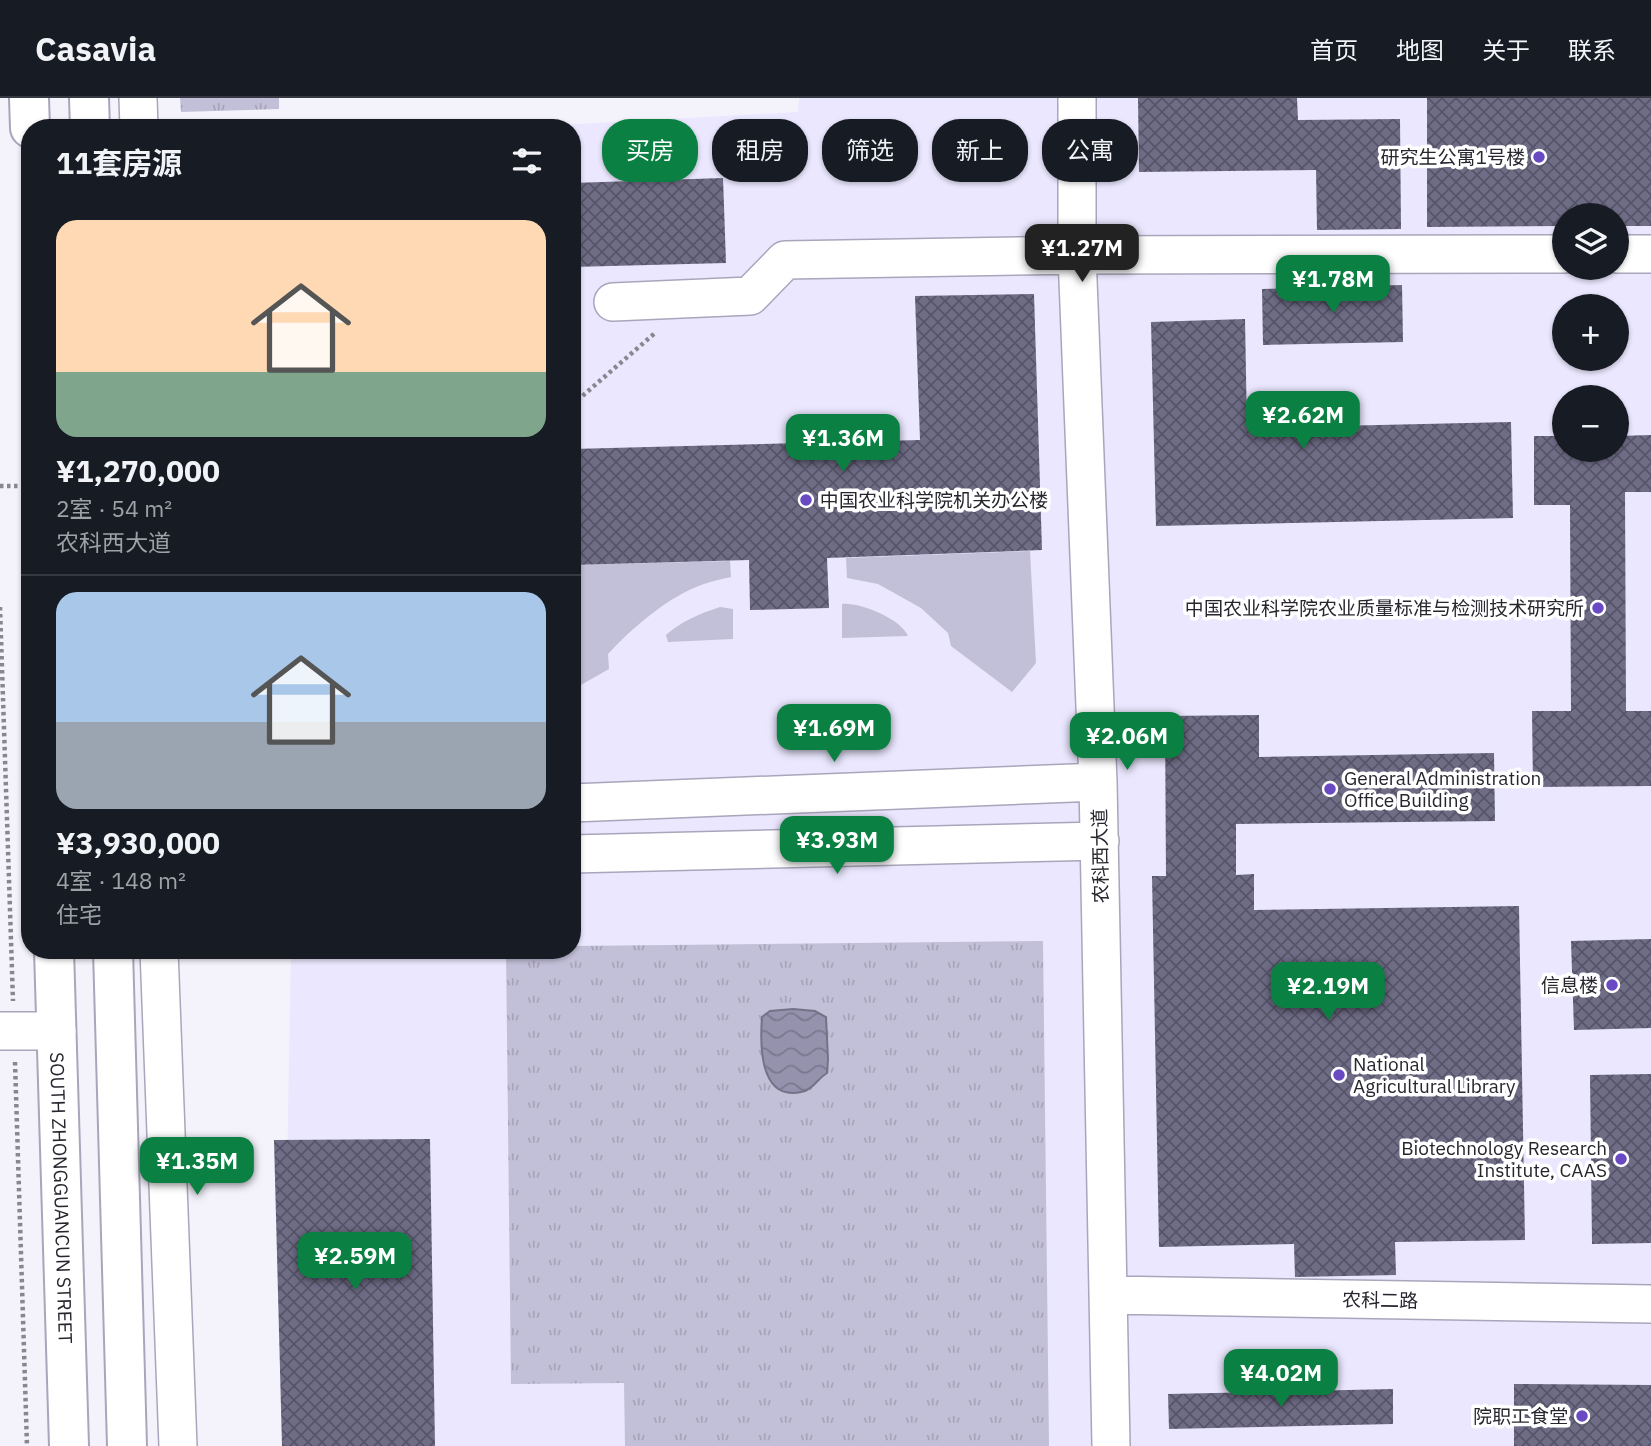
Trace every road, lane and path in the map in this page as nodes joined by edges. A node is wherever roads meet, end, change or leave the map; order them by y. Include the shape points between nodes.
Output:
1 (29, 98) edge
2 (89, 98) edge
3 (138, 98) edge
4 (1077, 98) edge
5 (30, 119) edge
6 (90, 119) edge
7 (139, 119) edge
8 (1552, 254) edge
9 (1629, 254) edge
10 (1651, 254) edge
11 (1077, 255) junction
12 (695, 298) junction
13 (613, 302) dead end
14 (581, 397) edge
15 (0, 486) edge
16 (21, 486) edge
17 (1098, 782) junction
18 (581, 803) edge
19 (1100, 841) junction
20 (581, 854) edge
21 (54, 959) edge
22 (113, 959) edge
23 (159, 959) edge
24 (0, 1031) edge
25 (57, 1031) junction
26 (1109, 1295) junction
27 (1651, 1304) edge
28 (69, 1446) edge
29 (127, 1446) edge
30 (178, 1446) edge
31 (1111, 1446) edge

1 - 5 main road
2 - 6 main road
3 - 7 street
4 - 11 street, 农科西大道
8 - 11 street
9 - 10 street
11 - 12 street via 785,260 750,296
11 - 17 street, 农科西大道
12 - 13 street
12 - 14 path
15 - 16 path
17 - 18 street
17 - 19 street, 农科西大道
19 - 20 street
19 - 26 street, 农科西大道
21 - 25 main road, SOUTH ZHONGGUANCUN STREET
22 - 29 main road
23 - 30 street
24 - 25 street
25 - 28 main road, SOUTH ZHONGGUANCUN STREET
26 - 27 street, 农科二路
26 - 31 street, 农科西大道

